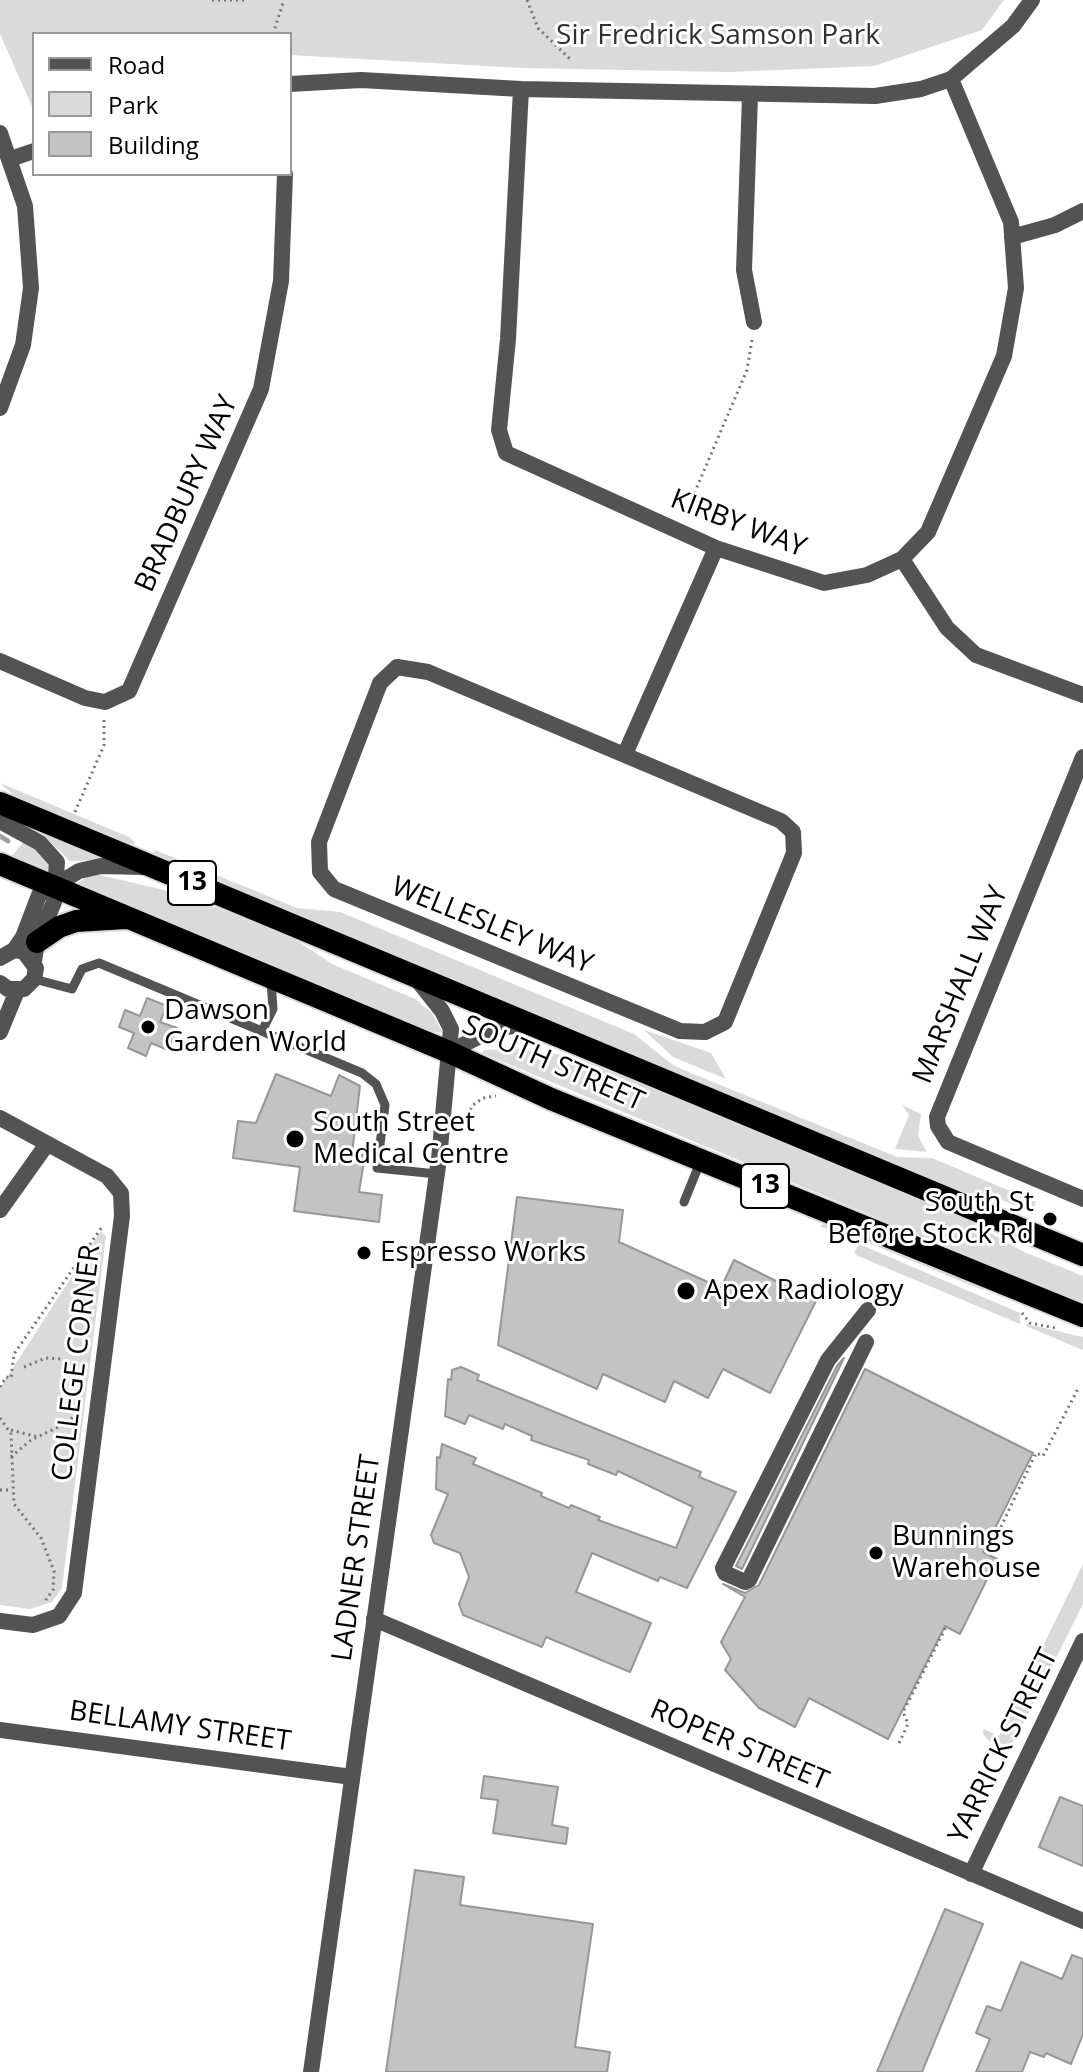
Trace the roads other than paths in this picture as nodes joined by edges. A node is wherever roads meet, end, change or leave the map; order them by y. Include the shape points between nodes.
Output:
1 (1032, 0) edge
2 (951, 79) junction
3 (292, 84) edge
4 (521, 89) junction
5 (750, 96) junction
6 (0, 133) edge
7 (32, 152) edge
8 (10, 159) junction
9 (285, 176) edge
10 (1083, 211) edge
11 (1012, 237) junction
12 (754, 322) road end
13 (0, 408) edge
14 (716, 548) junction
15 (902, 559) junction
16 (0, 661) edge
17 (1083, 695) edge
18 (625, 754) junction
19 (1083, 757) edge
20 (0, 803) edge
21 (0, 821) edge
22 (0, 864) edge
23 (188, 881) junction
24 (54, 886) junction
25 (135, 918) junction
26 (36, 952) junction
27 (7, 954) edge
28 (270, 976) junction
29 (414, 976) junction
30 (34, 979) junction
31 (5, 987) edge
32 (527, 1023) junction
33 (262, 1031) junction
34 (0, 1032) edge
35 (449, 1052) junction
36 (0, 1118) edge
37 (47, 1144) junction
38 (701, 1160) junction
39 (437, 1174) junction
40 (1083, 1199) edge
41 (684, 1202) dead end
42 (0, 1210) edge
43 (1083, 1255) edge
44 (868, 1310) dead end
45 (1083, 1316) edge
46 (866, 1342) dead end
47 (374, 1619) junction
48 (0, 1621) edge
49 (1083, 1641) edge
50 (0, 1730) edge
51 (352, 1777) junction
52 (971, 1874) junction
53 (1083, 1921) edge
54 (311, 2072) edge

1 - 2 street via 1013,26
2 - 5 street via 875,96
2 - 11 street, KIRBY WAY via 1011,222
3 - 4 street via 361,80
4 - 5 street
4 - 14 street, KIRBY WAY via 499,430 506,453
5 - 12 street via 744,270
6 - 8 street
7 - 8 street
8 - 13 street via 25,206 31,288 23,345
9 - 16 street, BRADBURY WAY via 281,281 261,389 129,691 105,702 85,698
10 - 11 street
11 - 15 street, KIRBY WAY via 1016,288 1004,356 928,532
14 - 15 street, KIRBY WAY via 824,583 867,575
14 - 18 street
15 - 17 street via 947,628 976,655
18 - 18 street, WELLESLEY WAY via 781,821 793,832 794,853 725,1022 705,1032 680,1031 334,889 320,872 319,842 380,683 397,667 428,672
19 - 40 street, MARSHALL WAY via 937,1117 948,1142
20 - 23 highway, SOUTH STREET / 13
21 - 24 street via 30,835 54,856
22 - 24 highway, SOUTH STREET / 13
23 - 24 street via 139,866 101,866 79,871
23 - 29 highway, SOUTH STREET / 13
24 - 25 highway, SOUTH STREET / 13
24 - 26 street via 54,902
24 - 27 street via 39,895 23,937
25 - 26 highway via 76,921 59,927
25 - 28 highway, SOUTH STREET / 13
26 - 27 street
26 - 30 street
28 - 33 lane via 273,1009
28 - 35 highway, SOUTH STREET / 13
29 - 32 highway, SOUTH STREET / 13
29 - 35 street, LADNER STREET via 451,1029
30 - 31 street
30 - 33 lane via 72,989 82,969 99,963
31 - 34 street
32 - 35 street via 490,1031
32 - 43 highway, SOUTH STREET / 13
33 - 39 lane via 362,1073 376,1084 385,1105 377,1168
35 - 38 highway, SOUTH STREET / 13
35 - 39 street, LADNER STREET
36 - 37 street, COLLEGE CORNER
37 - 42 street
37 - 48 street, COLLEGE CORNER via 107,1176 121,1193 122,1216 74,1593 59,1616 33,1625
38 - 41 lane
38 - 45 highway, SOUTH STREET / 13
39 - 47 street, LADNER STREET
44 - 46 street via 828,1360 725,1573 749,1580
47 - 51 street, LADNER STREET
47 - 52 street, ROPER STREET
49 - 52 street, YARRICK STREET
50 - 51 street, BELLAMY STREET
51 - 54 street, LADNER STREET
52 - 53 street, ROPER STREET

